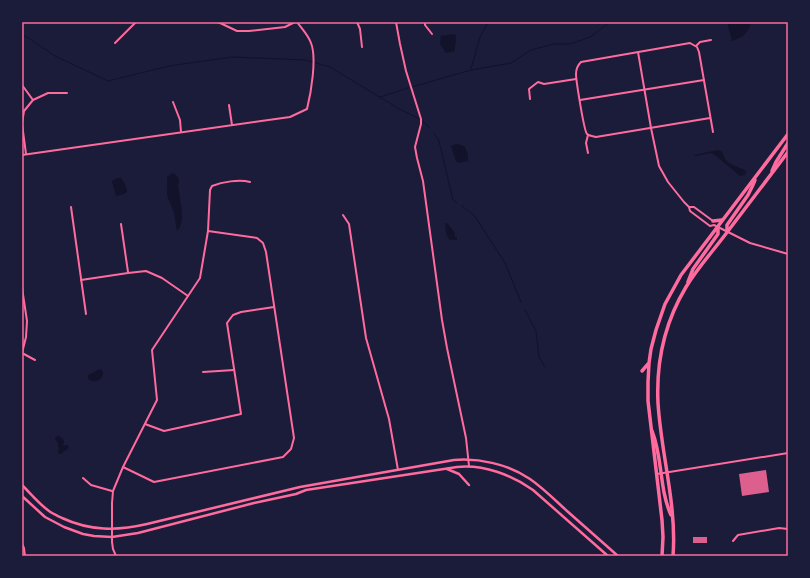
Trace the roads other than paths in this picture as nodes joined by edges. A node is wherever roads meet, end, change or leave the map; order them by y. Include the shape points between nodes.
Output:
1 (136, 22) edge
2 (218, 22) edge
3 (296, 22) edge
4 (357, 22) edge
5 (396, 22) edge
6 (424, 22) edge
7 (432, 34) dead end
8 (711, 40) dead end
9 (115, 43) dead end
10 (696, 46) junction
11 (362, 47) dead end
12 (638, 52) junction
13 (576, 79) junction
14 (704, 80) junction
15 (22, 85) edge
16 (644, 90) junction
17 (67, 93) dead end
18 (530, 99) dead end
19 (33, 100) junction
20 (580, 100) junction
21 (173, 102) dead end
22 (229, 105) dead end
23 (710, 118) junction
24 (22, 124) edge
25 (232, 125) junction
26 (651, 128) junction
27 (182, 132) junction
28 (713, 132) dead end
29 (788, 134) edge
30 (588, 135) junction
31 (788, 143) edge
32 (788, 152) edge
33 (588, 153) dead end
34 (26, 154) junction
35 (22, 155) edge
36 (771, 174) junction
37 (755, 177) junction
38 (250, 182) dead end
39 (71, 207) dead end
40 (689, 207) junction
41 (343, 215) dead end
42 (723, 220) junction
43 (121, 224) dead end
44 (715, 224) junction
45 (208, 231) junction
46 (727, 232) junction
47 (788, 254) edge
48 (128, 273) junction
49 (81, 280) junction
50 (686, 287) junction
51 (22, 288) edge
52 (22, 291) edge
53 (188, 296) junction
54 (274, 307) junction
55 (86, 314) dead end
56 (22, 353) edge
57 (35, 360) dead end
58 (649, 363) junction
59 (234, 370) junction
60 (642, 371) dead end
61 (203, 372) dead end
62 (145, 424) junction
63 (650, 427) junction
64 (788, 453) edge
65 (469, 459) junction
66 (469, 466) junction
67 (124, 467) junction
68 (444, 469) junction
69 (398, 470) junction
70 (667, 472) junction
71 (662, 473) junction
72 (656, 474) junction
73 (83, 478) dead end
74 (469, 484) dead end
75 (22, 485) edge
76 (113, 491) junction
77 (22, 496) edge
78 (673, 517) junction
79 (112, 528) junction
80 (788, 530) edge
81 (112, 537) junction
82 (733, 541) dead end
83 (22, 544) edge
84 (26, 556) edge
85 (116, 556) edge
86 (608, 556) edge
87 (618, 556) edge
88 (662, 556) edge
89 (673, 556) edge

1 - 9 street
2 - 3 street via 236,31 285,27
3 - 25 street via 312,44 314,55 312,91 307,109 290,117
4 - 11 street
5 - 65 street via 406,71 421,119 415,147 423,181 443,327
6 - 7 street
8 - 10 street via 700,42
10 - 12 street via 690,43
10 - 14 street
12 - 13 street via 580,62
12 - 16 street
13 - 18 street via 544,84 538,82 529,89
13 - 20 street
14 - 16 street
14 - 23 street
15 - 19 street
16 - 20 street
16 - 26 street
17 - 19 street via 48,93
19 - 24 street via 24,112
20 - 30 street
21 - 27 street
22 - 25 street
23 - 26 street
23 - 28 street
24 - 34 street
25 - 27 street
26 - 30 street via 596,137
26 - 40 street via 658,166
27 - 34 street
29 - 37 main road
30 - 33 street
31 - 36 main road
32 - 36 main road
34 - 35 street
36 - 46 main road
37 - 42 main road
37 - 46 main road via 748,195 727,225
38 - 45 street via 243,180 212,186
39 - 49 street
40 - 44 street via 694,207
40 - 44 street via 690,211 710,226
41 - 69 street via 349,224 366,338 389,419
42 - 44 main road
42 - 44 main road
43 - 48 street
44 - 46 street
44 - 50 main road via 718,234 693,269
44 - 58 main road via 665,304
45 - 53 street via 200,278
45 - 54 street via 257,238 263,243
46 - 47 street via 750,243
46 - 50 main road
48 - 49 street
48 - 53 street via 146,271 162,278
49 - 55 street
50 - 70 main road via 669,325 659,371 658,405
51 - 52 street
52 - 56 street via 27,321
53 - 62 street via 152,350 157,400
54 - 59 street via 233,315 227,323
54 - 67 street via 294,438 291,449 283,456 154,482
56 - 57 street
58 - 60 main road
58 - 63 main road
59 - 61 street
59 - 62 street via 241,414 164,431
62 - 67 street
63 - 71 main road
63 - 72 main road
64 - 70 street
65 - 66 street
65 - 69 street
65 - 87 street via 497,464 530,479
66 - 68 street
66 - 86 street via 508,475 526,485
67 - 76 street
68 - 74 street via 459,474
68 - 81 street via 306,490 138,533
69 - 79 street via 300,487 136,526
70 - 71 street
70 - 78 main road
71 - 72 street
71 - 78 main road via 665,498
72 - 88 main road via 662,520
73 - 76 street via 91,485
75 - 79 street via 43,507 57,516 80,526
76 - 79 street
77 - 81 street via 45,517 64,527 84,534
78 - 89 main road
79 - 81 street
80 - 82 street via 779,528 738,535
81 - 85 street
83 - 84 street

